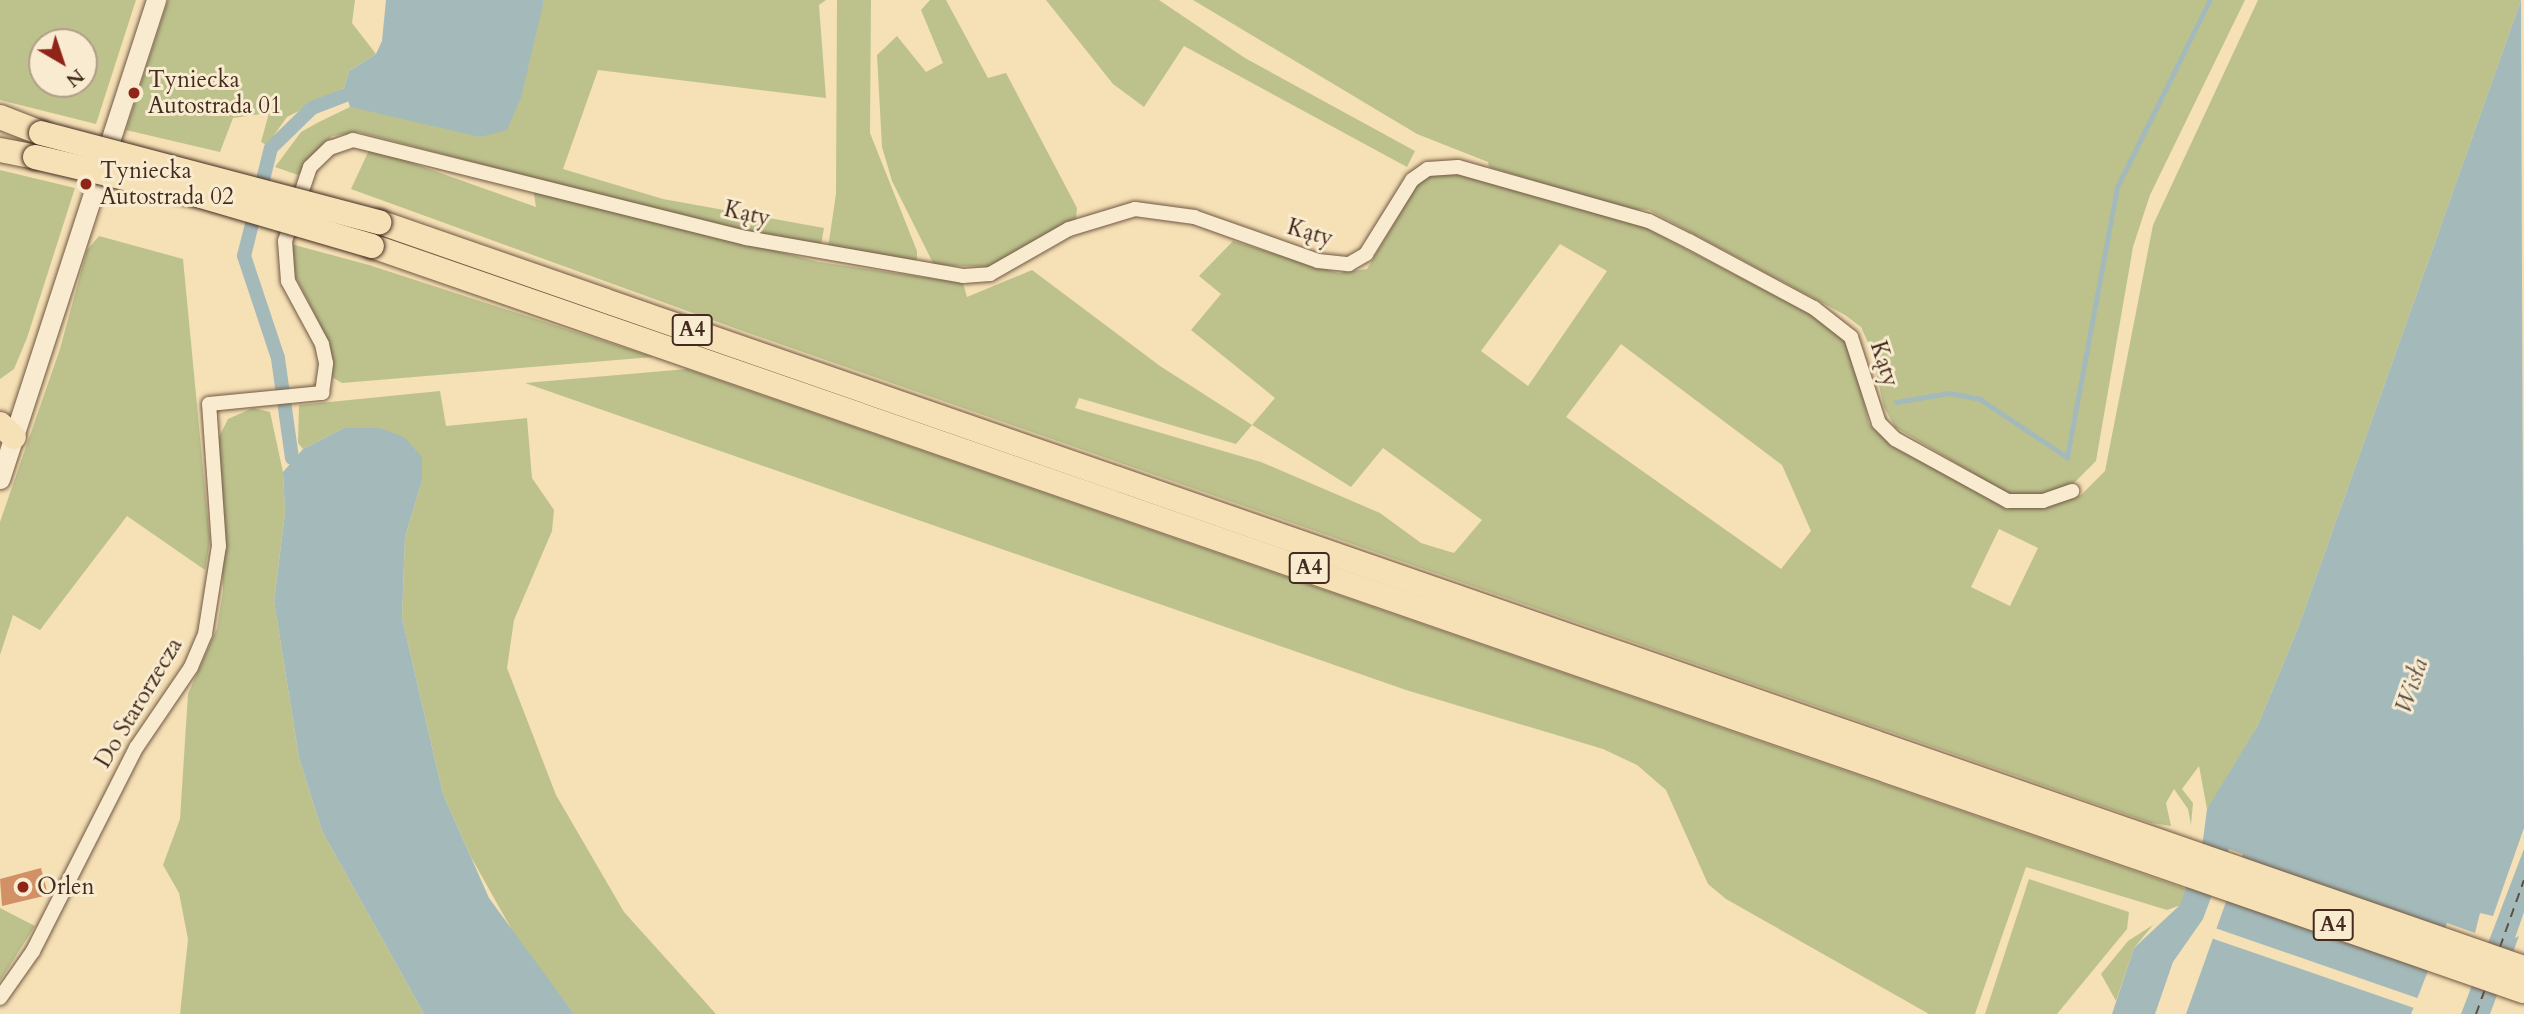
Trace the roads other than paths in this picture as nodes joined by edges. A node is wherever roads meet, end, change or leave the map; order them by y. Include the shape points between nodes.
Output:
1 (156, 0) edge
2 (0, 117) edge
3 (0, 126) edge
4 (41, 133) junction
5 (14, 154) edge
6 (375, 234) junction
7 (209, 404) joint
8 (5, 433) edge
9 (0, 479) edge
10 (2072, 491) dead end
11 (2146, 848) junction
12 (2524, 968) edge
13 (2524, 991) edge
14 (0, 998) edge

1 - 8 street
2 - 4 highway
3 - 4 highway, A4
4 - 6 highway, A4, bridge
5 - 6 highway, A4, bridge
6 - 11 highway, A4
7 - 10 street, Kąty via 322,393 326,363 288,281 283,256 310,167 330,148 353,140 746,238 963,276 990,274 1069,229 1135,209 1194,217 1318,261 1349,264 1366,254 1412,180 1428,169 1458,167 1649,222 1689,241 1814,308 1852,337 1879,423 1901,443 2008,501 2043,502
7 - 14 street, Do Starorzecza via 219,546 205,634 191,667 136,748 33,951
8 - 9 street
11 - 12 highway, A4
11 - 13 highway, A4

